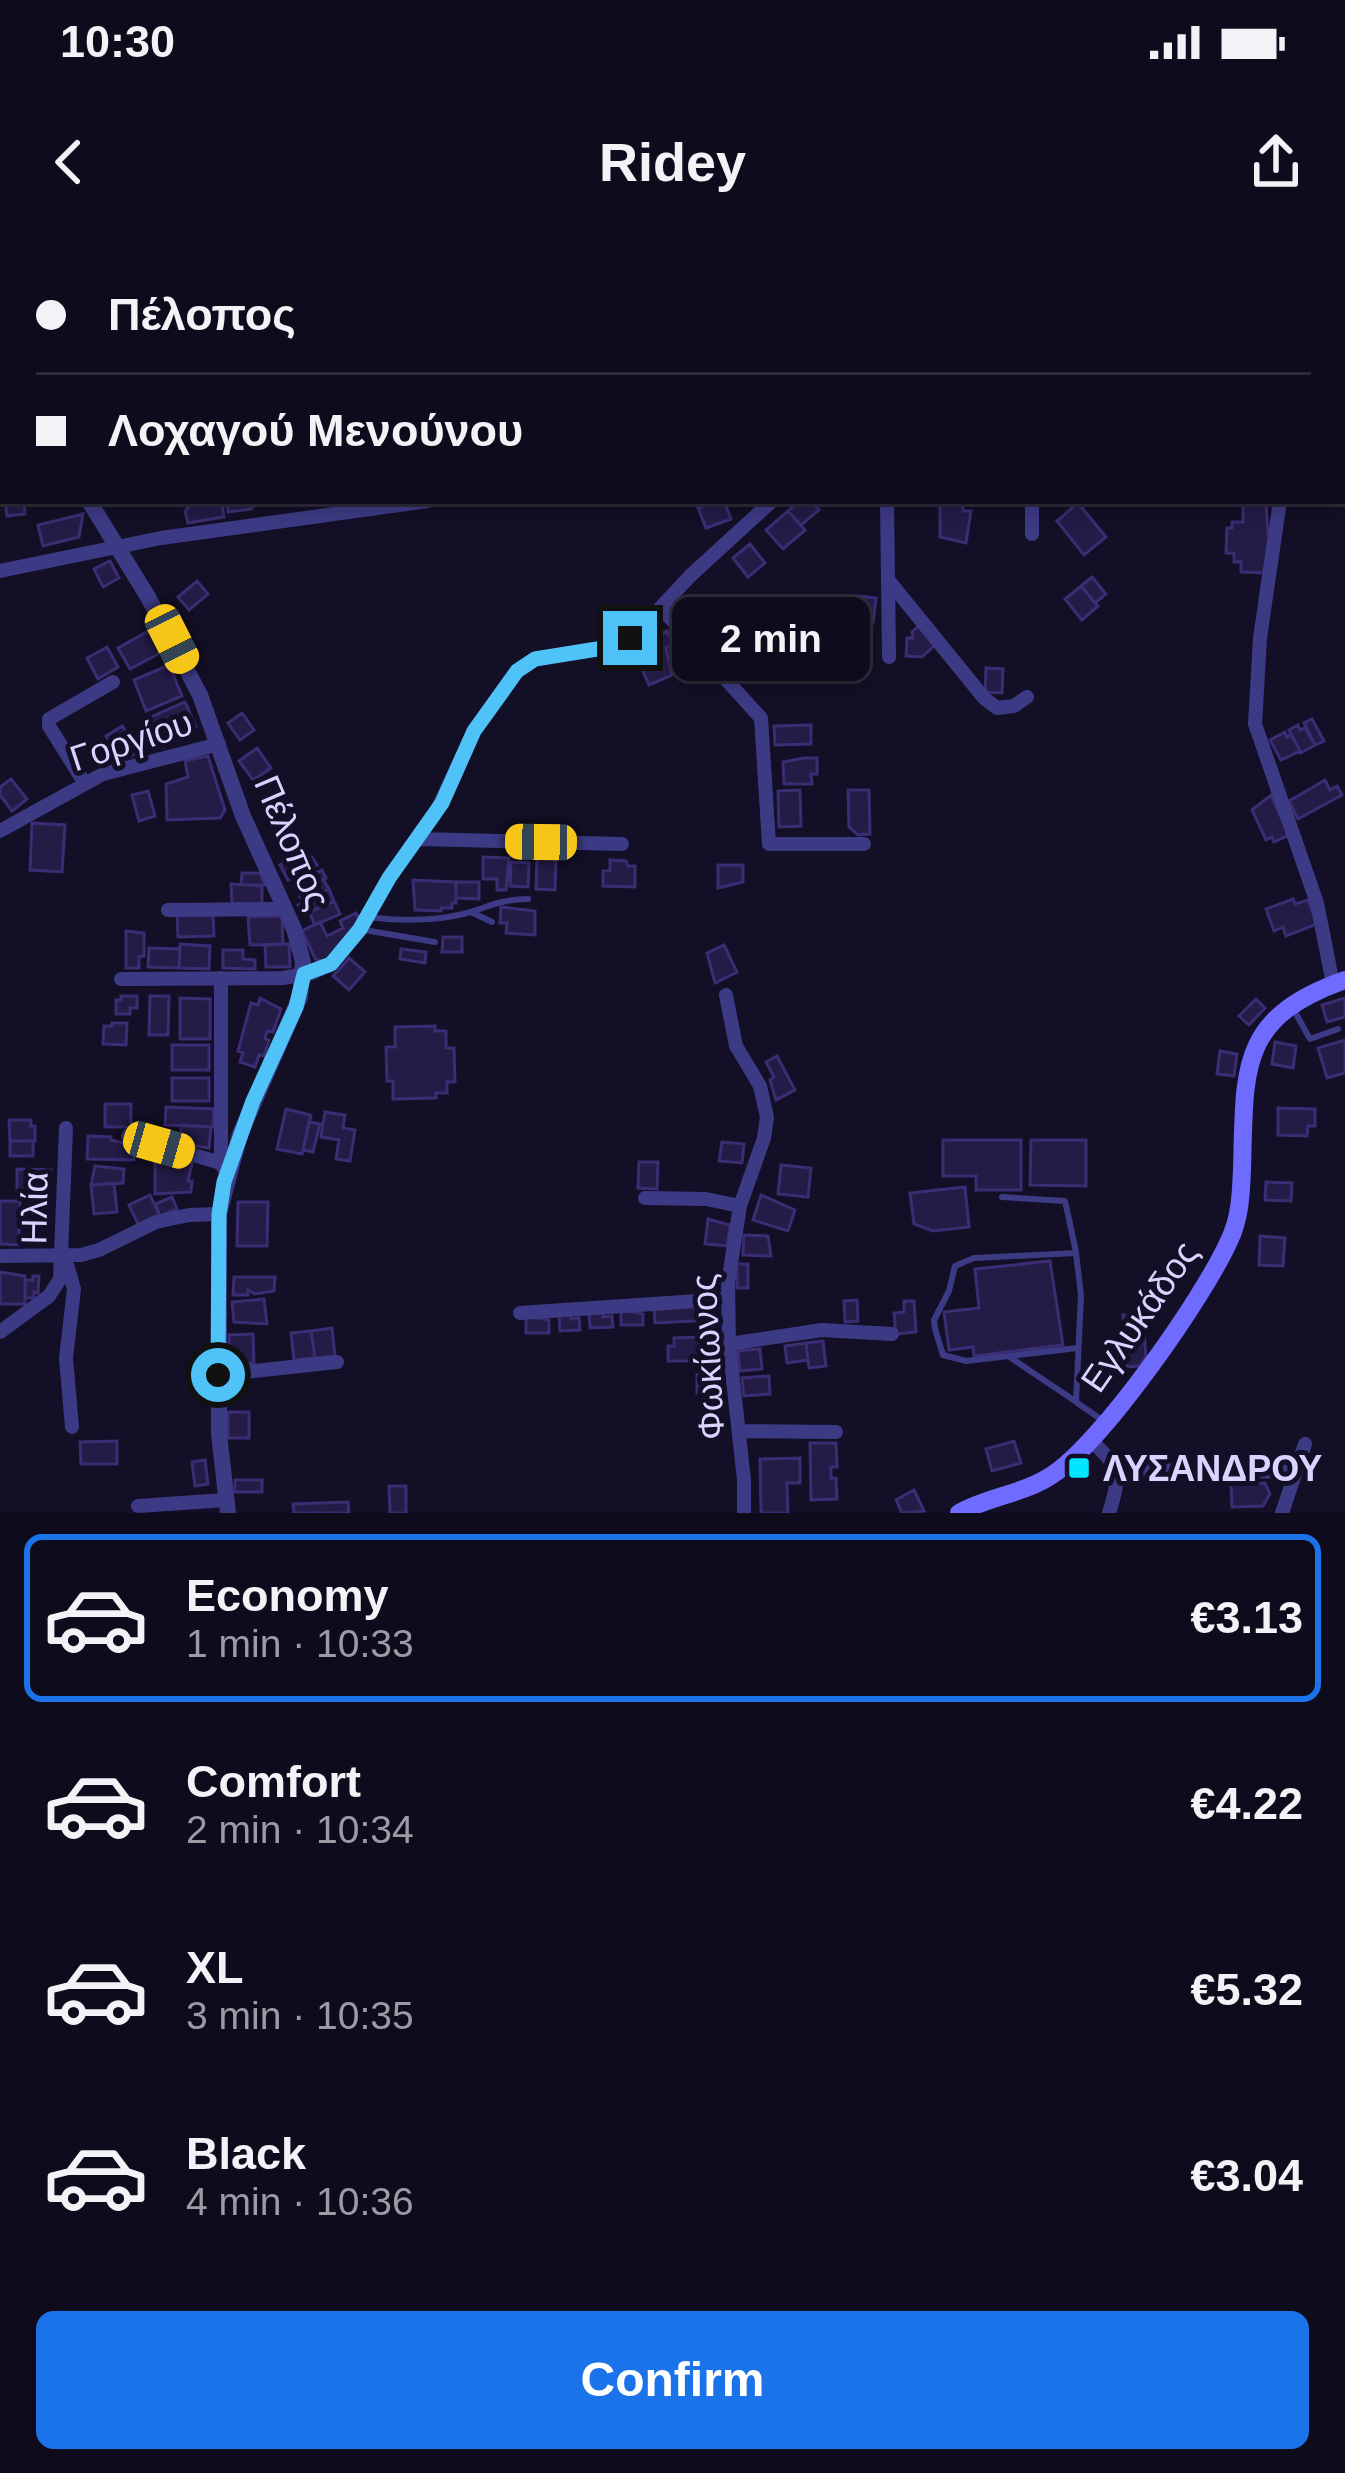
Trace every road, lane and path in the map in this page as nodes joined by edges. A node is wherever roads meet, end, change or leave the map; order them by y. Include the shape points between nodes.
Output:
1 (91, 504) edge
2 (383, 504) edge
3 (769, 504) edge
4 (887, 504) edge
5 (1031, 504) edge
6 (1280, 504) edge
7 (353, 506) edge
8 (1032, 534) dead end
9 (118, 546) junction
10 (0, 572) edge
11 (889, 581) junction
12 (661, 608) junction
13 (890, 657) dead end
14 (113, 682) dead end
15 (1027, 697) dead end
16 (219, 744) junction
17 (84, 782) junction
18 (0, 831) edge
19 (418, 839) junction
20 (622, 844) dead end
21 (864, 844) dead end
22 (528, 898) dead end
23 (285, 909) junction
24 (168, 910) dead end
25 (471, 912) junction
26 (492, 922) dead end
27 (364, 923) junction
28 (435, 942) dead end
29 (304, 974) junction
30 (221, 978) junction
31 (122, 979) dead end
32 (1339, 982) edge
33 (726, 994) dead end
34 (1291, 1004) junction
35 (1338, 1029) dead end
36 (66, 1128) dead end
37 (128, 1136) dead end
38 (224, 1169) junction
39 (1002, 1197) dead end
40 (645, 1198) dead end
41 (740, 1206) junction
42 (219, 1214) junction
43 (1076, 1253) junction
44 (0, 1256) edge
45 (64, 1256) junction
46 (728, 1299) junction
47 (520, 1313) dead end
48 (0, 1332) edge
49 (892, 1334) dead end
50 (729, 1344) junction
51 (1077, 1348) junction
52 (1008, 1356) junction
53 (337, 1362) dead end
54 (218, 1375) junction
55 (1076, 1402) junction
56 (1106, 1422) junction
57 (71, 1427) dead end
58 (739, 1432) junction
59 (836, 1432) dead end
60 (1090, 1440) junction
61 (1305, 1444) dead end
62 (1116, 1469) junction
63 (1295, 1472) junction
64 (138, 1506) dead end
65 (226, 1506) edge
66 (744, 1513) edge
67 (959, 1513) edge
68 (1109, 1513) edge
69 (1282, 1513) edge

1 - 9 street, Πέλοπος
2 - 7 street
3 - 12 street
4 - 11 street
5 - 8 street
6 - 32 street via 1255,724
7 - 9 street
9 - 10 street
9 - 16 street, Πέλοπος
11 - 13 street
11 - 15 street via 984,698 997,708
12 - 19 street via 620,642 539,658 517,671 474,731
12 - 21 street via 761,718 769,844
14 - 17 street via 49,719
16 - 17 street, Γοργίου
16 - 23 street, Πέλοπος
17 - 18 street, Γοργίου
19 - 20 street
19 - 27 street
22 - 25 lane
23 - 24 street
23 - 29 street, Πέλοπος
25 - 26 lane
25 - 27 lane
27 - 28 lane
27 - 29 street via 331,964
29 - 30 street
29 - 38 street
30 - 31 street
30 - 38 street
32 - 34 main road, Εγλυκάδος
33 - 41 street, Φωκίωνος via 736,1046 767,1112
34 - 35 lane via 1310,1040
34 - 56 main road, Εγλυκάδος via 1265,1029 1250,1064 1230,1240
36 - 45 street, Ηλία
37 - 38 street
38 - 42 street
39 - 43 lane via 1065,1201
40 - 41 street
41 - 46 street, Φωκίωνος
42 - 45 street via 166,1219 99,1250
42 - 54 street
43 - 51 lane
43 - 52 lane via 955,1266 934,1320 940,1352 960,1361
44 - 45 street
45 - 48 street, Ηλία via 54,1291
45 - 57 street via 74,1289 66,1348
46 - 47 street
46 - 50 street, Φωκίωνος
49 - 50 street via 822,1330
50 - 58 street, Φωκίωνος
51 - 52 lane
51 - 55 lane
52 - 55 lane
53 - 54 street
54 - 65 street
55 - 56 lane
56 - 60 main road, Εγλυκάδος
58 - 59 street
58 - 66 street, Φωκίωνος
60 - 62 street
60 - 67 main road, Εγλυκάδος via 1049,1478
61 - 63 street
62 - 63 street
62 - 68 street
63 - 69 street
64 - 65 street

